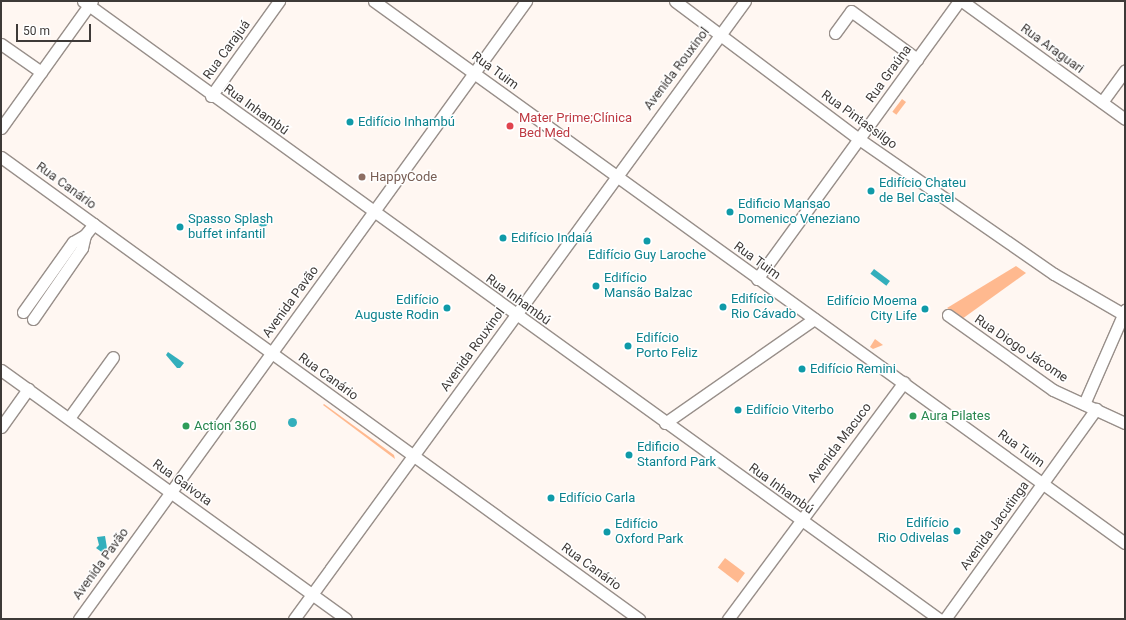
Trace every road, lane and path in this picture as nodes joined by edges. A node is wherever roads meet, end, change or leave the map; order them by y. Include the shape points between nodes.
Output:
1 (279, 1) edge
2 (374, 1) edge
3 (526, 1) edge
4 (675, 1) edge
5 (744, 1) edge
6 (960, 1) edge
7 (88, 3) edge
8 (835, 33) dead end
9 (721, 34) junction
10 (1, 44) edge
11 (917, 59) junction
12 (1125, 70) edge
13 (41, 72) junction
14 (474, 73) junction
15 (212, 96) junction
16 (1102, 102) junction
17 (1125, 119) edge
18 (1, 128) edge
19 (859, 139) junction
20 (1, 157) edge
21 (616, 176) junction
22 (373, 213) junction
23 (94, 224) junction
24 (85, 235) junction
25 (757, 279) junction
26 (23, 312) dead end
27 (1124, 312) edge
28 (515, 315) junction
29 (948, 315) dead end
30 (33, 319) dead end
31 (814, 319) junction
32 (271, 352) junction
33 (113, 357) dead end
34 (1, 370) edge
35 (904, 382) junction
36 (28, 389) junction
37 (1084, 404) junction
38 (1096, 409) junction
39 (69, 418) junction
40 (665, 423) junction
41 (1125, 423) edge
42 (1, 427) edge
43 (414, 456) junction
44 (1044, 483) junction
45 (170, 492) junction
46 (801, 520) junction
47 (1125, 543) edge
48 (312, 594) junction
49 (79, 619) edge
50 (294, 619) edge
51 (346, 619) edge
52 (639, 619) edge
53 (728, 619) edge
54 (939, 619) edge
55 (945, 619) edge

1 - 15 street, Rua Carajuá
2 - 14 street, Rua Tuim
3 - 14 street, Avenida Pavão
4 - 9 street, Rua Pintassilgo
5 - 9 street, Avenida Rouxinol
6 - 11 street, Rua Graúna
6 - 16 street, Rua Araguari
7 - 13 street
7 - 15 street, Rua Inhambú
8 - 11 street via 851,11
9 - 19 street, Rua Pintassilgo
9 - 21 street, Avenida Rouxinol
10 - 13 street
11 - 19 street, Rua Graúna
12 - 16 street
13 - 18 street
14 - 21 street, Rua Tuim
14 - 22 street, Avenida Pavão
15 - 22 street, Rua Inhambú
16 - 17 street, Rua Araguari
19 - 25 street, Rua Graúna
19 - 27 street, Rua Pintassilgo via 1030,258
20 - 23 street, Rua Canário
21 - 25 street, Rua Tuim
21 - 28 street, Avenida Rouxinol
22 - 28 street, Rua Inhambú
22 - 32 street, Avenida Pavão
23 - 24 street
23 - 32 street, Rua Canário
24 - 26 street via 73,242
24 - 30 street via 82,248
25 - 31 street, Rua Tuim
27 - 37 street
28 - 40 street, Rua Inhambú
28 - 43 street, Avenida Rouxinol
29 - 37 street, Rua Diogo Jácome via 1024,372 1053,390
31 - 35 street, Rua Tuim
31 - 40 street
32 - 43 street, Rua Canário
32 - 45 street, Avenida Pavão
33 - 39 street
34 - 36 street, Rua Gaivota
35 - 44 street, Rua Tuim
35 - 46 street, Avenida Macuco
36 - 39 street, Rua Gaivota
36 - 42 street
37 - 38 street, Rua Diogo Jácome
38 - 41 street, Rua Diogo Jácome
38 - 44 street, Avenida Jacutinga
39 - 45 street, Rua Gaivota
40 - 46 street, Rua Inhambú
43 - 48 street, Avenida Rouxinol
43 - 52 street, Rua Canário
44 - 47 street, Rua Tuim
44 - 55 street, Avenida Jacutinga
45 - 48 street, Rua Gaivota
45 - 49 street, Avenida Pavão
46 - 53 street, Avenida Macuco
46 - 54 street, Rua Inhambú
48 - 50 street, Avenida Rouxinol
48 - 51 street, Rua Gaivota

